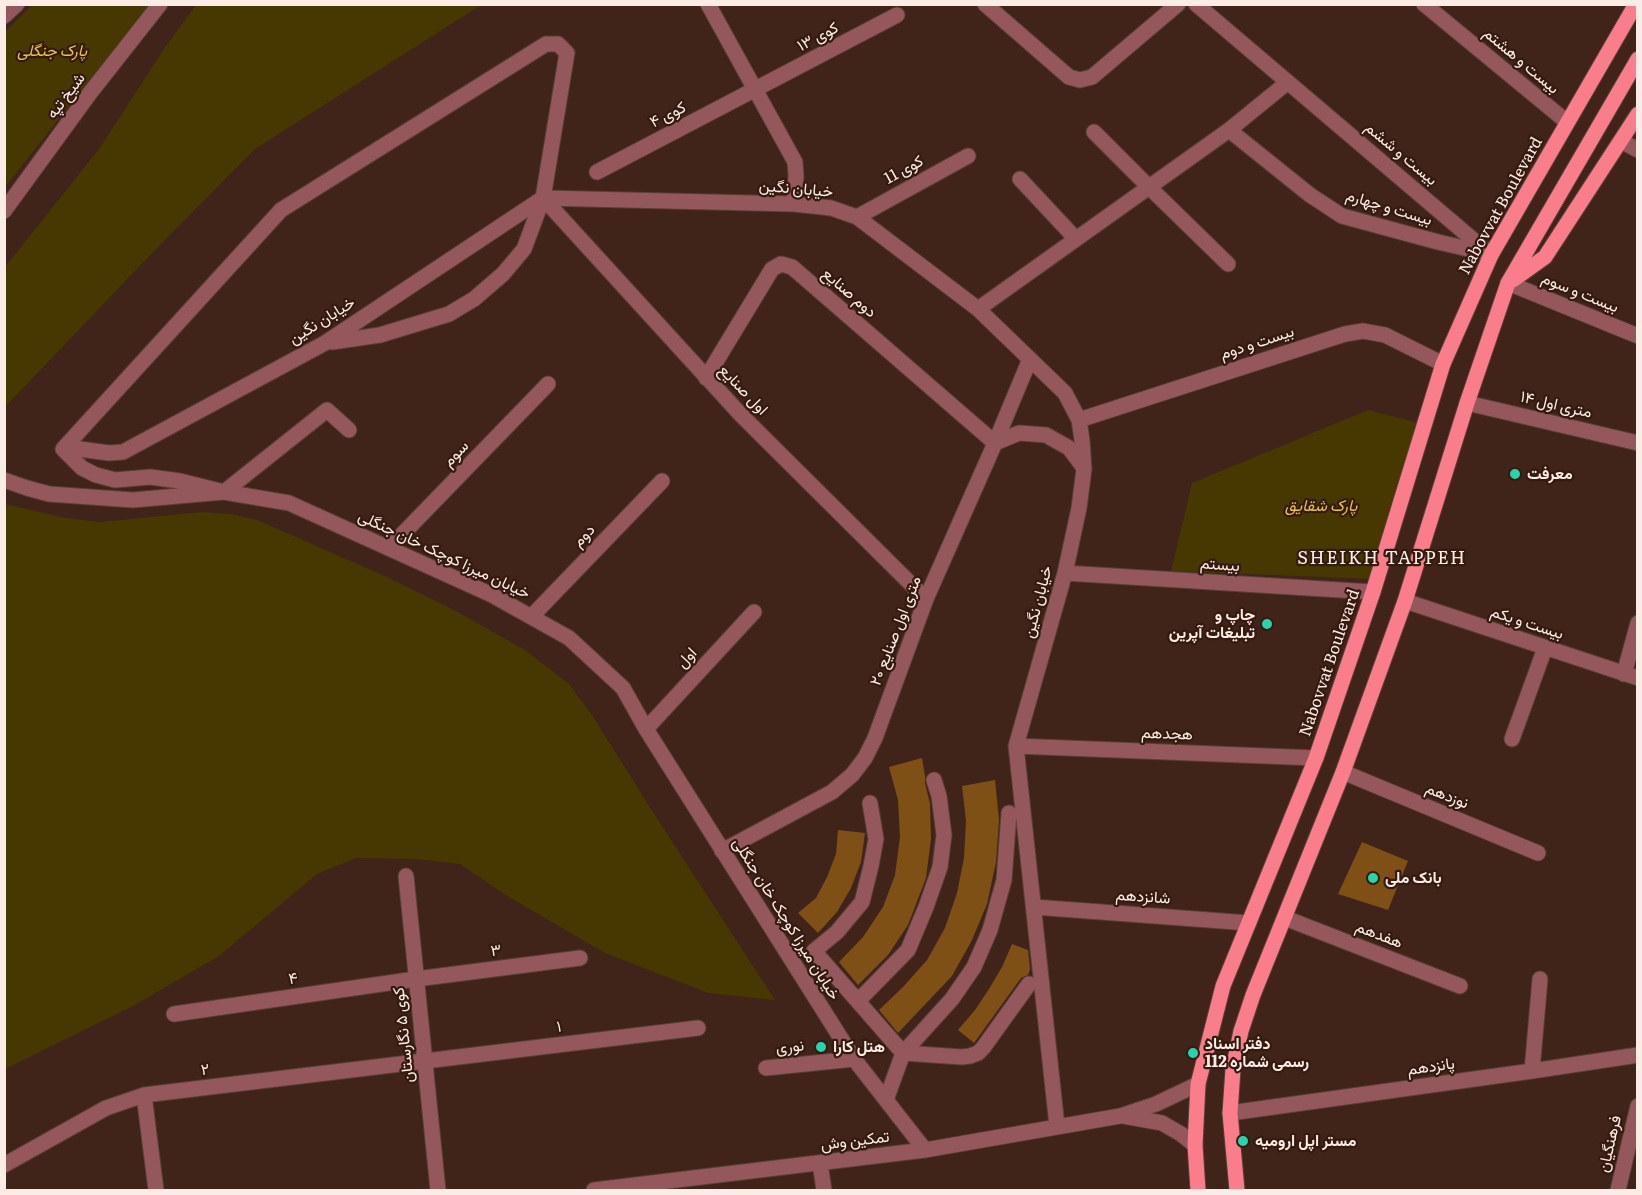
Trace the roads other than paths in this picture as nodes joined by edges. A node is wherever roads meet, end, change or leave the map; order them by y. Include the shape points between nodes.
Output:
1 (17, 4) edge
2 (160, 4) edge
3 (708, 4) edge
4 (985, 4) edge
5 (1178, 4) edge
6 (1196, 4) edge
7 (1424, 4) edge
8 (1636, 4) edge
9 (897, 15) dead end
10 (4, 16) edge
11 (1638, 59) edge
12 (1288, 82) junction
13 (755, 90) junction
14 (1638, 114) edge
15 (1567, 123) junction
16 (1229, 130) junction
17 (1094, 132) dead end
18 (1621, 141) junction
19 (1638, 150) edge
20 (968, 156) dead end
21 (597, 172) dead end
22 (1020, 179) dead end
23 (1149, 188) junction
24 (543, 198) junction
25 (794, 204) junction
26 (4, 211) edge
27 (856, 217) junction
28 (1076, 239) junction
29 (1491, 255) junction
30 (1228, 264) dead end
31 (1508, 283) junction
32 (978, 309) junction
33 (1638, 336) edge
34 (325, 344) junction
35 (1030, 359) junction
36 (1443, 364) junction
37 (706, 378) junction
38 (548, 384) dead end
39 (1467, 403) junction
40 (1079, 420) junction
41 (349, 430) dead end
42 (995, 443) junction
43 (1638, 443) edge
44 (63, 449) junction
45 (1084, 469) junction
46 (4, 480) edge
47 (662, 480) dead end
48 (224, 492) junction
49 (389, 548) junction
50 (1065, 573) junction
51 (1372, 592) junction
52 (926, 599) junction
53 (1405, 601) junction
54 (754, 612) dead end
55 (531, 617) junction
56 (1638, 623) edge
57 (1545, 648) junction
58 (1631, 676) edge
59 (646, 729) junction
60 (1512, 739) dead end
61 (1016, 746) junction
62 (1316, 758) junction
63 (1342, 772) junction
64 (934, 780) dead end
65 (870, 803) dead end
66 (1009, 813) dead end
67 (722, 851) junction
68 (1538, 853) dead end
69 (406, 876) dead end
70 (1034, 907) junction
71 (1285, 918) junction
72 (1249, 922) junction
73 (580, 958) dead end
74 (416, 979) junction
75 (1540, 979) dead end
76 (1029, 984) dead end
77 (1460, 986) dead end
78 (858, 1001) junction
79 (174, 1014) dead end
80 (698, 1028) dead end
81 (903, 1053) junction
82 (1638, 1055) edge
83 (854, 1059) junction
84 (425, 1062) junction
85 (766, 1068) dead end
86 (1532, 1071) junction
87 (1198, 1084) junction
88 (144, 1095) junction
89 (886, 1100) junction
90 (1638, 1106) edge
91 (1230, 1113) junction
92 (1120, 1116) junction
93 (1057, 1126) junction
94 (1195, 1145) junction
95 (925, 1150) junction
96 (820, 1163) junction
97 (4, 1165) edge
98 (156, 1191) edge
99 (438, 1191) edge
100 (594, 1191) edge
101 (824, 1191) edge
102 (1198, 1191) edge
103 (1237, 1191) edge
104 (1618, 1191) edge

1 - 10 street
2 - 26 street, شیخ تپه
3 - 13 street
4 - 5 street via 1069,77 1080,80 1092,77
6 - 12 street, بیست و ششم
7 - 15 street, بیست و هشتم
8 - 15 main road, Nabovvat Boulevard
9 - 13 street, کوی ۱۳
11 - 31 main road
12 - 16 street
12 - 29 street, بیست و ششم
13 - 21 street, کوی ۴
13 - 25 street via 795,162
14 - 18 main road
15 - 29 main road, Nabovvat Boulevard
16 - 23 street
16 - 29 street, بیست و چهارم via 1342,216
17 - 23 street
18 - 19 street
18 - 31 main road via 1545,257
20 - 27 street, کوی 11
22 - 28 street
23 - 28 street
23 - 30 street
24 - 25 street, خیابان نگین
24 - 34 street, خیابان نگین
24 - 34 street via 524,249 474,299 449,314 416,325
24 - 37 street, اول صنایع
24 - 44 street via 567,53 558,44 546,44 281,210
25 - 27 street, خیابان نگین via 831,208
27 - 32 street, خیابان نگین
28 - 32 street
29 - 36 main road, Nabovvat Boulevard
31 - 33 street, بیست و سوم
31 - 39 main road
32 - 35 street, خیابان نگین
34 - 44 street, خیابان نگین via 123,452
35 - 40 street, خیابان نگین via 1065,393
35 - 42 street, ۲۰ متری اول صنایع
36 - 40 street, بیست و دوم via 1385,335 1363,331
36 - 51 main road, Nabovvat Boulevard
37 - 42 street, دوم صنایع via 772,269 781,264 792,267
37 - 52 street, اول صنایع
38 - 49 street, سوم
39 - 43 street, ۱۴ متری اول
39 - 53 main road
40 - 45 street, خیابان نگین
41 - 48 street via 327,410
42 - 45 street via 1019,434 1046,435 1069,448
42 - 52 street, ۲۰ متری اول صنایع
44 - 48 street via 81,468 96,476 115,480 150,477
45 - 50 street, خیابان نگین
46 - 48 street, خیابان میرزا کوچک خان جنگلی via 49,494 133,500
47 - 55 street, دوم
48 - 49 street, خیابان میرزا کوچک خان جنگلی via 289,503
49 - 55 street, خیابان میرزا کوچک خان جنگلی
50 - 51 street, بیستم
50 - 61 street, خیابان نگین
51 - 62 main road, Nabovvat Boulevard
52 - 67 street, ۲۰ متری اول صنایع via 875,738 852,775 832,792
53 - 57 street, بیست و یکم
53 - 63 main road
54 - 59 street, اول
55 - 59 street, خیابان میرزا کوچک خان جنگلی via 568,638 624,688
56 - 58 street
57 - 58 street, بیست و یکم
57 - 60 street
59 - 67 street, خیابان میرزا کوچک خان جنگلی
61 - 62 street, هجدهم
61 - 70 street, خیابان نگین
62 - 72 main road, Nabovvat Boulevard
63 - 68 street, نوزدهم
63 - 71 main road
64 - 78 street via 944,835 940,867 926,908 908,950
65 - 78 street via 876,839 862,902 837,932 814,951
66 - 81 street via 1004,880 990,930 974,967 952,999
67 - 83 street, خیابان میرزا کوچک خان جنگلی
69 - 74 street, کوی ۵ نگارستان
70 - 72 street, شانزدهم
70 - 93 street, خیابان نگین
71 - 77 street, هفدهم
71 - 91 main road via 1241,1031
72 - 87 main road, Nabovvat Boulevard via 1223,986
73 - 74 street, ۳
74 - 79 street, ۴
74 - 84 street, کوی ۵ نگارستان
75 - 86 street
76 - 81 street via 978,1053 962,1057
78 - 81 street
80 - 84 street, ۱
81 - 89 street
82 - 86 street, پانزدهم
83 - 85 street, نوری
83 - 89 street, خیابان میرزا کوچک خان جنگلی
84 - 88 street, ۲
84 - 99 street, کوی ۵ نگارستان
86 - 91 street, پانزدهم
87 - 92 street
87 - 94 main road, Nabovvat Boulevard
88 - 97 street, ۲ via 106,1107
88 - 98 street
89 - 95 street, خیابان میرزا کوچک خان جنگلی
90 - 104 street, فرهنگیان
91 - 103 main road
92 - 93 street, تمکین وش
92 - 94 street via 1162,1123
93 - 95 street, تمکین وش
94 - 102 main road, Nabovvat Boulevard
95 - 96 street, تمکین وش
96 - 100 street, تمکین وش
96 - 101 street

